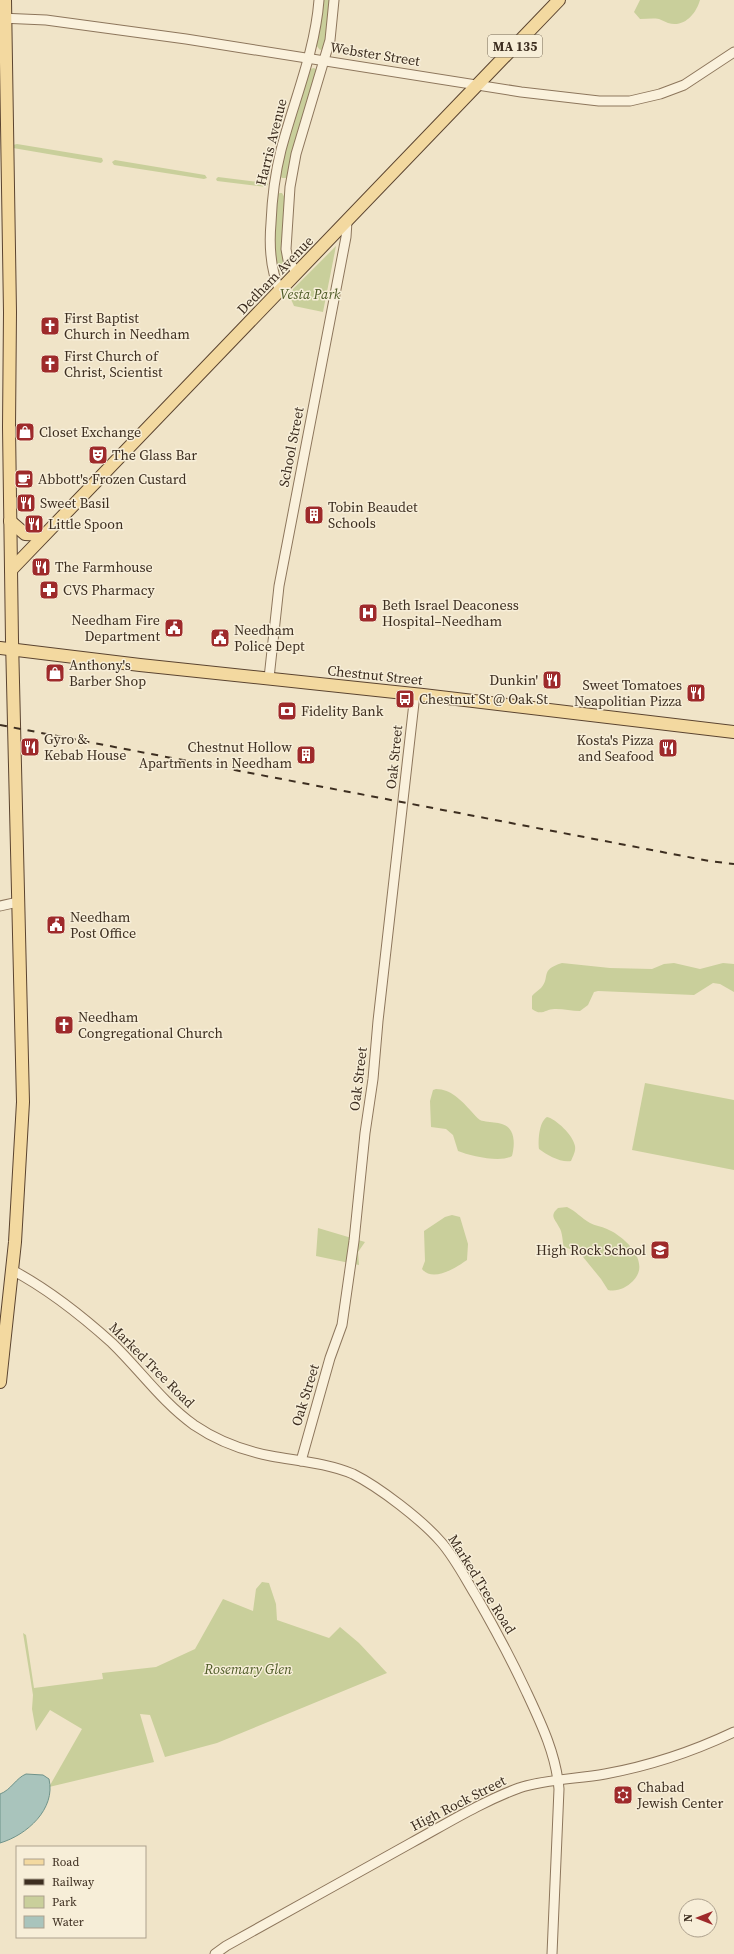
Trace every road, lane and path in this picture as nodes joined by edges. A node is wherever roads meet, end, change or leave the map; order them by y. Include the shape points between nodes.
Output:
1 (5, 0) edge
2 (319, 0) edge
3 (334, 0) edge
4 (559, 0) edge
5 (3, 18) edge
6 (734, 52) edge
7 (308, 58) junction
8 (324, 61) junction
9 (477, 85) junction
10 (347, 222) junction
11 (297, 273) junction
12 (280, 291) junction
13 (10, 521) junction
14 (44, 535) junction
15 (5, 570) edge
16 (6, 648) edge
17 (269, 678) junction
18 (415, 694) junction
19 (734, 732) edge
20 (18, 902) junction
21 (0, 906) edge
22 (12, 1270) junction
23 (0, 1382) edge
24 (301, 1461) junction
25 (734, 1732) edge
26 (558, 1780) junction
27 (215, 1954) edge
28 (552, 1954) edge

1 - 5 main road
2 - 7 street, Harris Avenue
3 - 8 street, Harris Avenue via 331,33
4 - 9 main road, Dedham Avenue / MA 135
5 - 7 street, Webster Street via 46,20
5 - 13 main road via 10,336
6 - 9 street, Webster Street via 684,85 660,94 630,100 588,100
7 - 8 street, Webster Street
7 - 12 street, Harris Avenue via 281,151 272,195 271,254 273,271
8 - 9 street, Webster Street
8 - 11 street, Harris Avenue via 296,154 289,194 287,257
9 - 10 main road, Dedham Avenue / MA 135
10 - 11 main road, Dedham Avenue / MA 135
10 - 17 street, School Street via 279,586
11 - 12 main road, Dedham Avenue / MA 135
12 - 14 main road, Dedham Avenue / MA 135
13 - 14 main road via 25,534
13 - 15 main road
14 - 15 main road, Dedham Avenue / MA 135
15 - 16 main road
16 - 17 main road, Chestnut Street
16 - 20 main road
17 - 18 main road, Chestnut Street
18 - 19 main road, Chestnut Street
18 - 24 street, Oak Street via 373,1079 342,1325
20 - 21 street
20 - 22 main road via 23,1102
22 - 23 main road
22 - 24 street, Marked Tree Road via 47,1291 112,1343 167,1403 196,1426 239,1447
24 - 26 street, Marked Tree Road via 336,1468 354,1475 430,1530 442,1543 490,1621 516,1670 545,1730
25 - 26 street, High Rock Street via 669,1758 606,1774
26 - 27 street, High Rock Street via 520,1788 457,1817
26 - 28 street, Marked Tree Road

